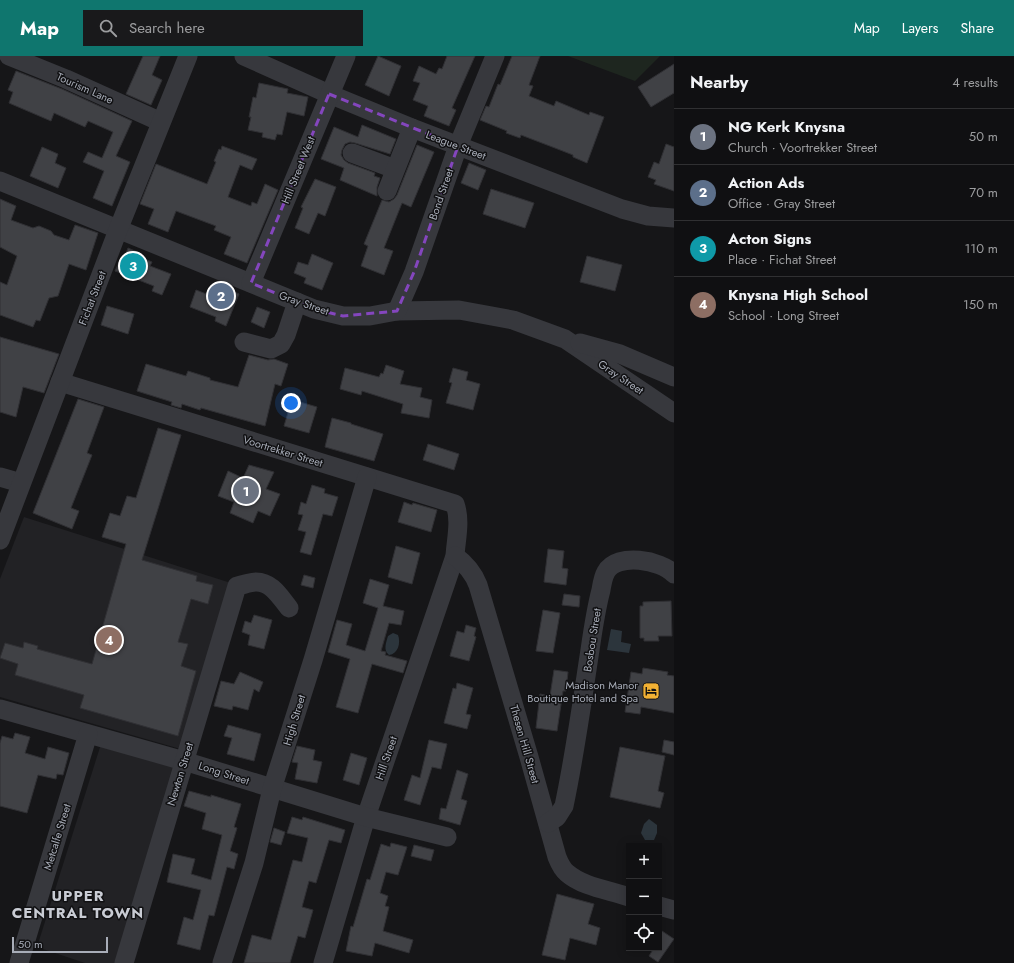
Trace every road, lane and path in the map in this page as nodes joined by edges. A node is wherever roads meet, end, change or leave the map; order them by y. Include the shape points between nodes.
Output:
1 (9, 56) edge
2 (188, 56) edge
3 (244, 56) edge
4 (346, 56) edge
5 (495, 56) edge
6 (329, 94) junction
7 (161, 122) junction
8 (412, 128) junction
9 (458, 146) junction
10 (352, 153) dead end
11 (395, 169) junction
12 (0, 180) edge
13 (387, 191) dead end
14 (674, 218) edge
15 (118, 230) junction
16 (251, 283) junction
17 (296, 302) junction
18 (397, 310) junction
19 (565, 339) junction
20 (244, 342) dead end
21 (674, 377) edge
22 (60, 382) junction
23 (674, 412) edge
24 (0, 477) edge
25 (367, 477) junction
26 (21, 483) junction
27 (0, 540) edge
28 (455, 556) junction
29 (674, 574) edge
30 (289, 608) dead end
31 (0, 709) edge
32 (88, 734) junction
33 (184, 761) junction
34 (272, 789) junction
35 (366, 817) junction
36 (548, 823) junction
37 (447, 837) dead end
38 (626, 895) edge
39 (662, 907) edge
40 (674, 910) edge
41 (19, 963) edge
42 (124, 963) edge
43 (222, 963) edge
44 (323, 963) edge

1 - 7 street, Tourism Lane
2 - 7 street, Fichat Street
3 - 6 street, League Street
4 - 6 street, Hill Street West
5 - 9 street, Bond Street
6 - 8 street, League Street
6 - 16 street, Hill Street West
7 - 15 street, Fichat Street
8 - 9 street, League Street
8 - 11 street
9 - 14 street, League Street via 622,209 648,216
9 - 18 street, Bond Street via 414,272
10 - 11 street
11 - 13 street
12 - 15 street, Gray Street
15 - 16 street, Gray Street
15 - 22 street, Fichat Street
16 - 17 street, Gray Street
17 - 18 street, Gray Street via 343,316 370,316
17 - 20 street via 281,344 271,349
18 - 19 street, Gray Street via 459,310 513,320
19 - 21 street via 620,354
19 - 23 street, Gray Street
22 - 25 street, Voortrekker Street
22 - 26 street, Fichat Street
24 - 26 street
25 - 28 street, Voortrekker Street via 455,504 458,513
25 - 34 street, High Street
26 - 27 street, Fichat Street
28 - 35 street, Hill Street
28 - 36 street, Thesen Hill Street via 466,564 478,585
29 - 36 street, Bosbou Street via 659,565 632,559 615,563 605,573 597,605 564,806 557,818
30 - 33 street, Newton Street via 270,586 256,582 237,586
31 - 32 street, Long Street
32 - 33 street, Long Street
32 - 41 street, Metcalfe Street
33 - 34 street, Long Street
33 - 42 street, Newton Street
34 - 35 street, Long Street
34 - 43 street, High Street via 254,862
35 - 37 street, Long Street
35 - 44 street, Hill Street
36 - 38 street, Thesen Hill Street via 557,856 566,872 587,884
39 - 40 street

